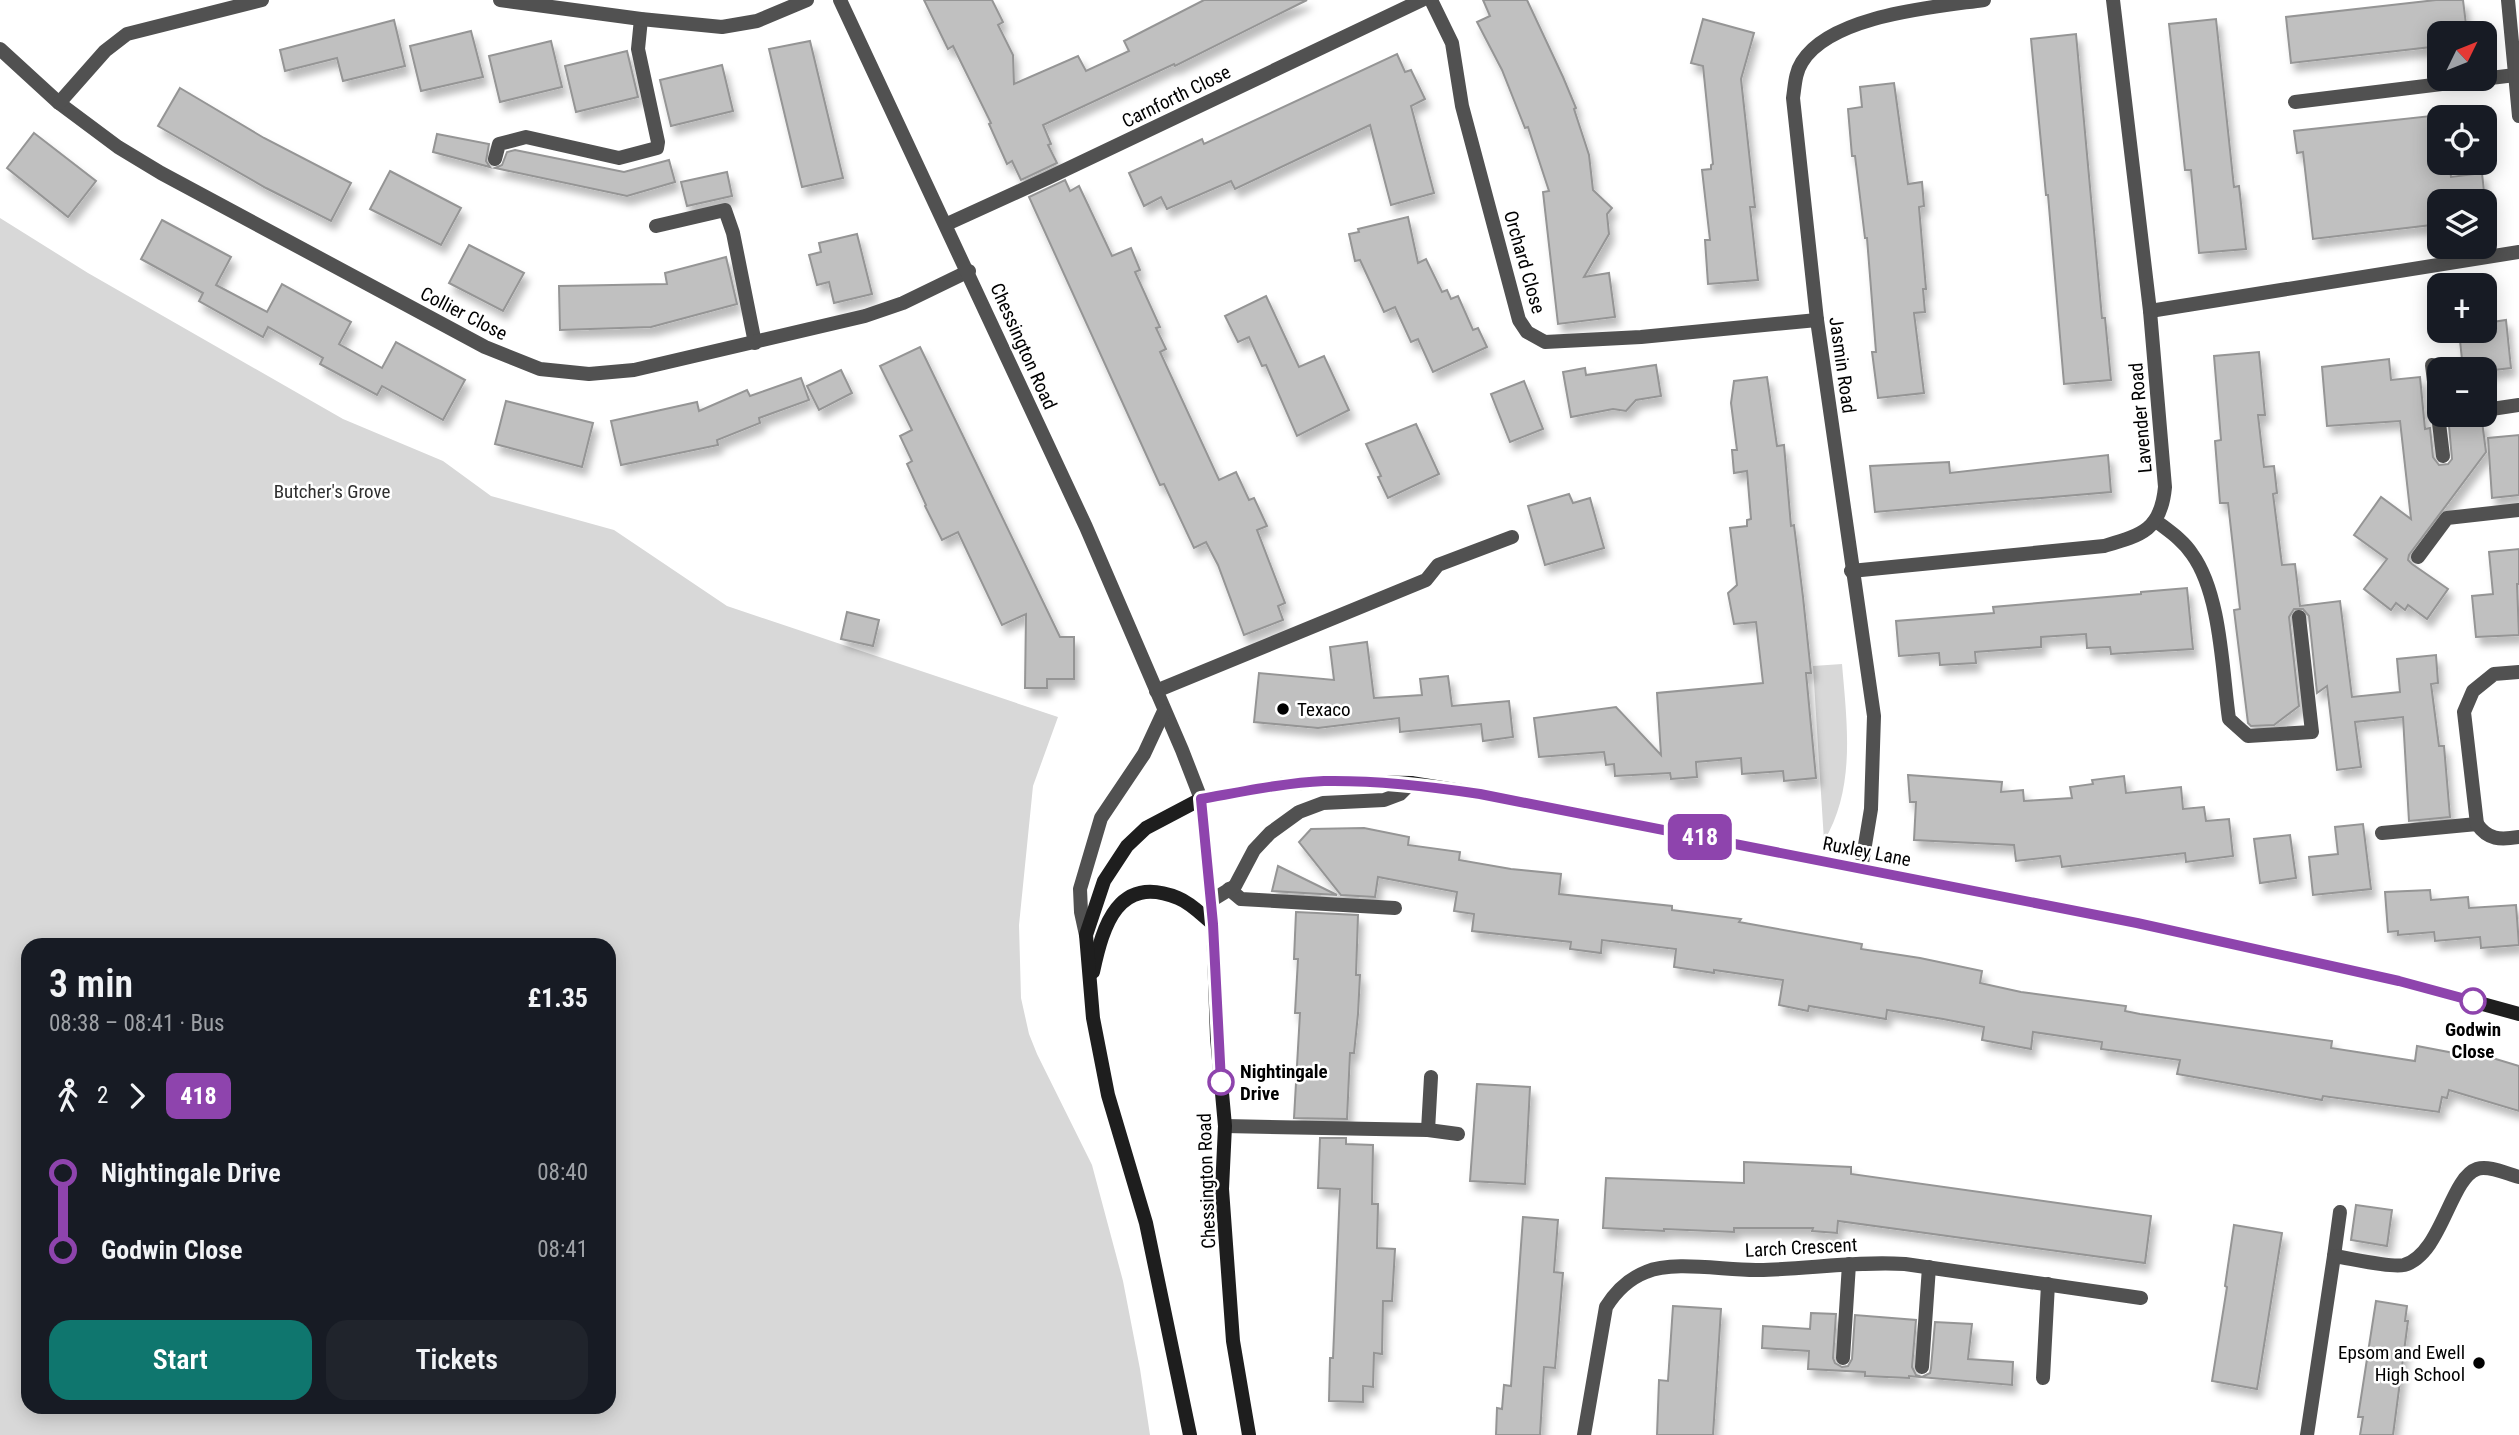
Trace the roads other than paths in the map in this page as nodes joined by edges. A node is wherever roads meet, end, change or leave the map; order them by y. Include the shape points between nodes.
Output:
1 (262, 0) edge
2 (500, 0) edge
3 (807, 0) edge
4 (840, 0) edge
5 (1422, 0) edge
6 (1431, 0) edge
7 (1984, 0) edge
8 (2113, 0) edge
9 (2508, 0) edge
10 (641, 19) junction
11 (0, 49) edge
12 (2515, 75) junction
13 (2295, 102) dead end
14 (58, 103) junction
15 (2519, 116) edge
16 (495, 159) dead end
17 (947, 224) junction
18 (656, 226) dead end
19 (2519, 252) edge
20 (969, 271) junction
21 (2150, 311) junction
22 (1817, 320) junction
23 (755, 343) junction
24 (2519, 405) edge
25 (2497, 408) edge
26 (2442, 427) edge
27 (2443, 456) dead end
28 (2519, 510) edge
29 (2156, 521) junction
30 (1512, 537) dead end
31 (2418, 557) dead end
32 (1851, 572) junction
33 (2300, 617) dead end
34 (2519, 671) edge
35 (1156, 691) junction
36 (1164, 711) junction
37 (1411, 783) junction
38 (1201, 799) junction
39 (2477, 824) junction
40 (2382, 833) dead end
41 (2519, 837) edge
42 (1861, 869) junction
43 (1229, 889) junction
44 (1212, 900) junction
45 (1395, 908) dead end
46 (1213, 924) junction
47 (1086, 935) junction
48 (1090, 991) junction
49 (2519, 1014) edge
50 (1430, 1077) dead end
51 (1225, 1126) junction
52 (1428, 1130) junction
53 (1458, 1134) dead end
54 (2519, 1177) edge
55 (2340, 1212) dead end
56 (2334, 1256) junction
57 (1849, 1264) junction
58 (1929, 1267) junction
59 (2048, 1284) junction
60 (2141, 1298) dead end
61 (1843, 1358) dead end
62 (1922, 1367) dead end
63 (2043, 1378) dead end
64 (1190, 1435) edge
65 (1249, 1435) edge
66 (1584, 1435) edge
67 (2307, 1435) edge

1 - 14 street via 127,34 105,51
2 - 10 street
3 - 10 street via 757,21 722,27
4 - 17 street, Chessington Road
5 - 17 street, Carnforth Close
6 - 22 street, Orchard Close via 1452,43 1462,106 1519,320 1527,332 1545,342
7 - 22 street, Jasmin Road via 1901,11 1853,26 1824,41 1796,73 1793,98
8 - 21 street, Lavender Road
9 - 12 street
10 - 16 street via 638,49 657,148 619,158 526,136 499,144
11 - 14 street, Collier Close
12 - 13 street
12 - 15 street
14 - 23 street, Collier Close via 161,173 485,347 540,369 589,374 634,370
17 - 20 street, Chessington Road
18 - 23 street via 725,210
19 - 21 street
20 - 23 street, Collier Close via 865,316
20 - 35 street, Chessington Road
21 - 29 street, Lavender Road via 2165,487
22 - 32 street, Jasmin Road
24 - 25 street
26 - 27 street
28 - 31 street via 2447,518
29 - 32 street via 2131,538 2104,546
29 - 33 street via 2179,538 2206,579 2213,599 2229,719 2248,736 2312,732
30 - 35 street via 1438,565 1426,580
32 - 42 street, Jasmin Road via 1874,716 1871,809
34 - 39 street via 2494,674 2473,691 2464,712
35 - 36 street, Chessington Road
36 - 38 street, Chessington Road
36 - 47 street via 1144,754 1101,818 1080,888
37 - 38 main road, Ruxley Lane via 1324,781
37 - 42 main road, Ruxley Lane
37 - 43 street via 1384,800 1322,803 1299,811 1254,850
38 - 44 main road, Chessington Road
38 - 47 main road via 1151,824 1127,846 1104,881
39 - 40 street
39 - 41 street via 2484,835
42 - 49 main road, Ruxley Lane via 2137,923 2399,981
43 - 44 street
43 - 45 street via 1241,900
44 - 46 main road, Chessington Road
46 - 48 main road via 1180,899 1147,890 1130,897 1114,910 1098,946
46 - 51 main road, Chessington Road
47 - 48 main road
48 - 64 main road via 1108,1095 1141,1201
50 - 52 street
51 - 52 street
51 - 65 main road, Chessington Road via 1222,1189 1233,1341
52 - 53 street
54 - 56 street via 2475,1169 2465,1178 2418,1259 2401,1266
55 - 56 street
56 - 67 street
57 - 58 street, Larch Crescent
57 - 61 street
57 - 66 street, Larch Crescent via 1759,1270 1662,1267 1629,1280 1606,1307
58 - 59 street, Larch Crescent
58 - 62 street
59 - 60 street, Larch Crescent
59 - 63 street

